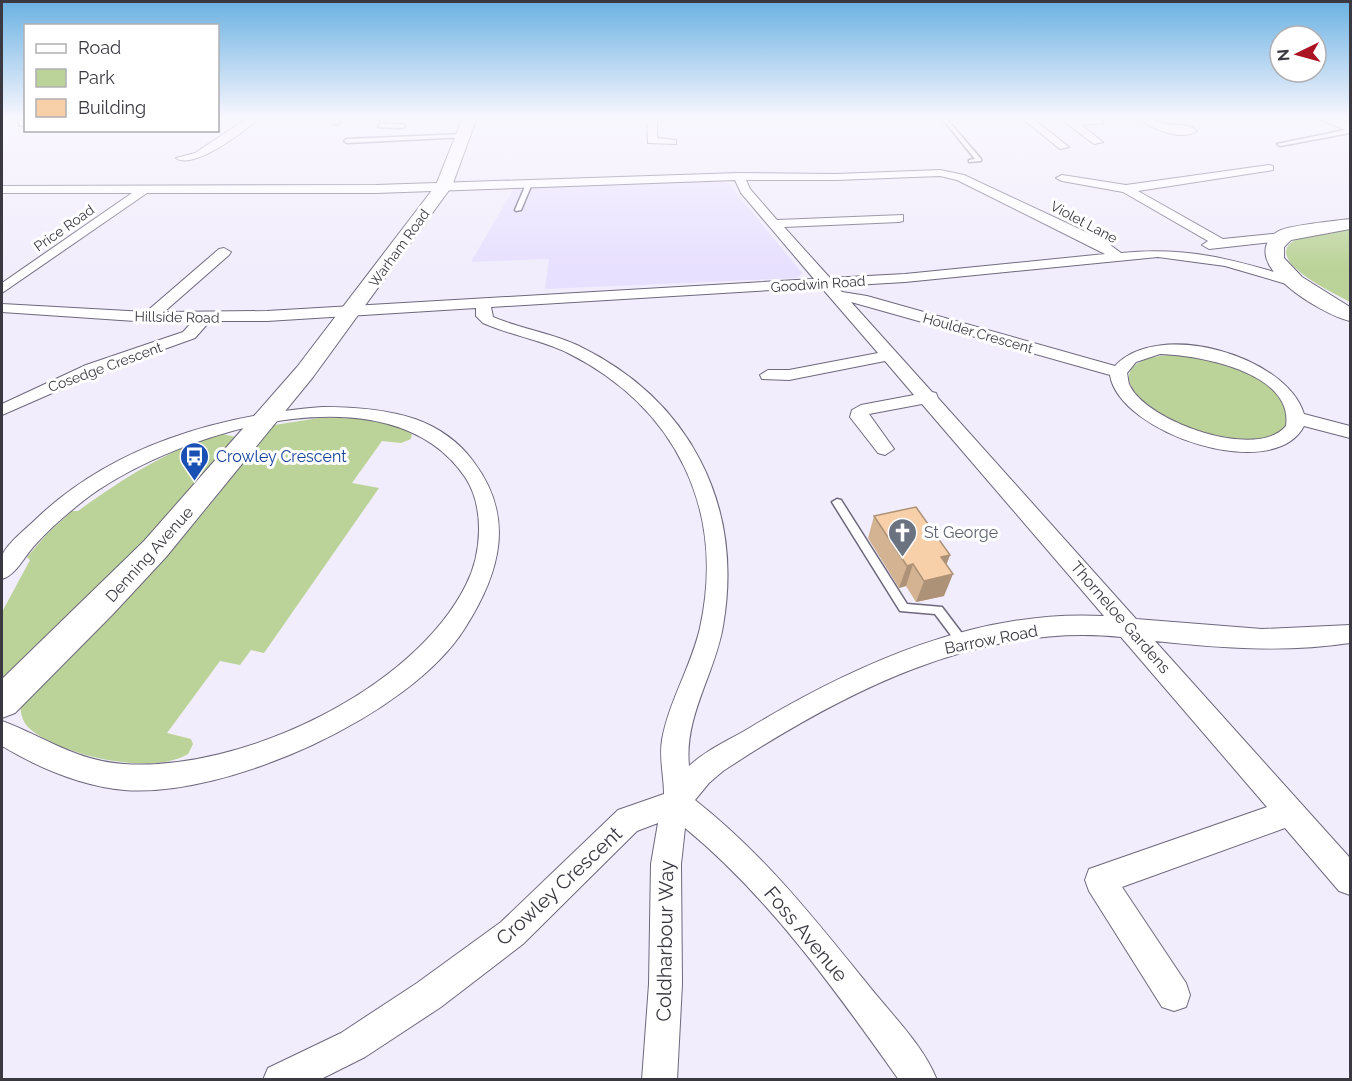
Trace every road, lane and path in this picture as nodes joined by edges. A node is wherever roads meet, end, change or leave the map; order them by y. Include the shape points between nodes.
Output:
1 (451, 167) edge
2 (1269, 168) dead end
3 (738, 176) junction
4 (1062, 178) dead end
5 (529, 184) junction
6 (444, 186) junction
7 (2, 189) edge
8 (1126, 189) junction
9 (142, 190) junction
10 (518, 210) dead end
11 (899, 218) dead end
12 (774, 224) junction
13 (1350, 224) edge
14 (1282, 237) junction
15 (1220, 243) junction
16 (224, 252) dead end
17 (1173, 254) junction
18 (1118, 257) junction
19 (1293, 282) junction
20 (2, 289) edge
21 (832, 289) junction
22 (483, 305) junction
23 (2, 308) edge
24 (352, 311) junction
25 (1350, 315) edge
26 (150, 317) junction
27 (204, 318) junction
28 (891, 355) junction
29 (1119, 372) junction
30 (768, 375) dead end
31 (930, 397) junction
32 (2, 410) edge
33 (1298, 418) junction
34 (267, 419) junction
35 (1350, 432) edge
36 (885, 449) dead end
37 (837, 502) dead end
38 (2, 571) edge
39 (1129, 628) junction
40 (1350, 634) edge
41 (963, 643) junction
42 (2, 702) edge
43 (2, 733) edge
44 (677, 803) junction
45 (1291, 812) junction
46 (1350, 880) edge
47 (1174, 995) dead end
48 (280, 1080) edge
49 (659, 1080) edge
50 (920, 1080) edge

1 - 6 main road, Warham Road
2 - 8 street
3 - 5 street, Violet Lane
3 - 12 street, Thorneloe Gardens
3 - 18 street, Violet Lane via 950,174 1100,244
4 - 8 street
5 - 6 street, Violet Lane
5 - 10 lane
6 - 9 street, Violet Lane
6 - 24 main road, Warham Road
7 - 9 street, Violet Lane
8 - 15 street
9 - 20 street, Price Road
11 - 12 street
12 - 21 street, Thorneloe Gardens
13 - 14 main road
14 - 15 street, Goodwin Road
14 - 19 main road via 1275,257
15 - 17 street, Goodwin Road
16 - 26 street
17 - 18 street, Goodwin Road
17 - 19 street via 1238,264
18 - 21 street, Goodwin Road
19 - 25 main road
21 - 22 street, Goodwin Road
21 - 28 street, Thorneloe Gardens
21 - 29 street, Houlder Crescent
22 - 24 street, Goodwin Road
22 - 44 street via 488,320 561,344 628,385 672,427 705,487 717,546 717,598 708,645 675,741
23 - 26 street, Hillside Road
24 - 27 street, Hillside Road
24 - 34 main road, Denning Avenue
26 - 27 street, Hillside Road
27 - 32 street, Cosedge Crescent via 189,336 92,369
28 - 30 street via 789,375
28 - 31 street, Thorneloe Gardens
29 - 33 street via 1125,361 1139,353 1175,349 1209,354 1252,370 1280,388 1293,403
29 - 33 street via 1121,387 1134,404 1184,434 1248,446 1275,442 1292,432
31 - 36 street via 861,410 859,417
31 - 39 street, Thorneloe Gardens
33 - 35 street
34 - 38 street via 219,427 177,441 106,476 43,522
34 - 42 main road, Denning Avenue via 110,597
34 - 43 street via 325,412 376,415 424,428 466,460 481,486 490,514 488,548 477,586 457,621 423,659 375,699 319,730 257,755 184,774 129,778 82,771 36,753
37 - 41 lane via 904,608 938,610
39 - 40 street, Barrow Road via 1263,638
39 - 41 street, Barrow Road via 1050,628
39 - 45 street, Thorneloe Gardens
41 - 44 street, Barrow Road via 896,663 804,709 705,769
44 - 48 street, Crowley Crescent via 628,820 512,933 429,995 353,1045
44 - 49 street, Coldharbour Way via 667,846 667,961
44 - 50 street, Foss Avenue via 712,829 790,912
45 - 46 street, Thorneloe Gardens
45 - 47 street via 1100,880

